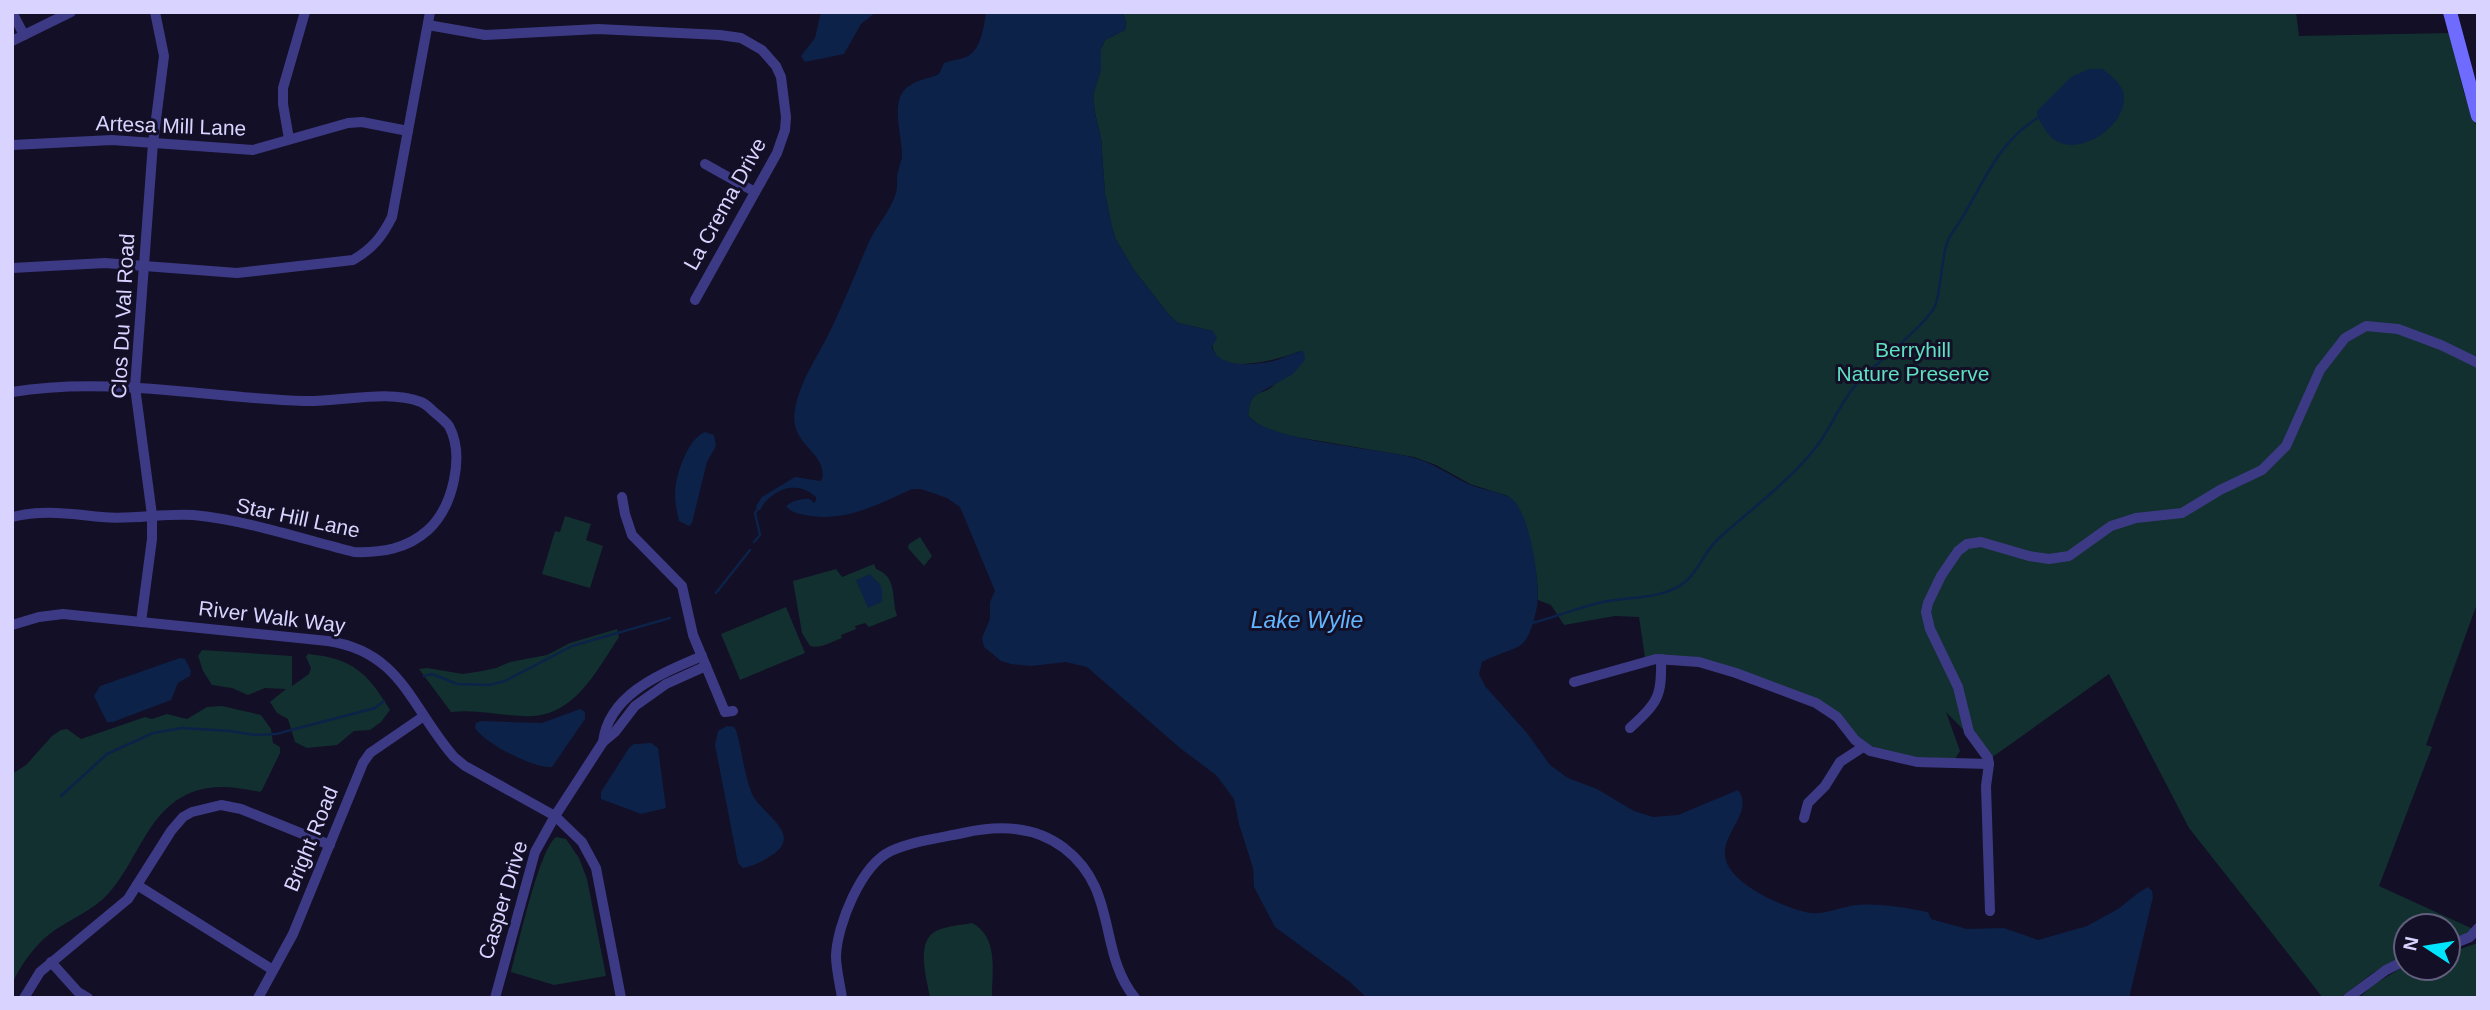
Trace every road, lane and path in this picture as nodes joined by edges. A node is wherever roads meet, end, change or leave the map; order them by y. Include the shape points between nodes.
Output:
1 (12, 12) edge
2 (71, 12) edge
3 (155, 12) edge
4 (305, 12) edge
5 (430, 12) edge
6 (2450, 12) edge
7 (428, 25) junction
8 (24, 35) junction
9 (12, 41) edge
10 (2478, 116) edge
11 (408, 131) junction
12 (289, 139) junction
13 (153, 143) junction
14 (12, 145) edge
15 (705, 164) dead end
16 (755, 192) junction
17 (144, 266) junction
18 (12, 268) edge
19 (695, 300) dead end
20 (2478, 363) edge
21 (135, 387) junction
22 (12, 392) edge
23 (622, 497) dead end
24 (152, 515) junction
25 (12, 517) edge
26 (141, 622) junction
27 (12, 625) edge
28 (1661, 659) junction
29 (704, 661) junction
30 (1574, 682) dead end
31 (733, 711) dead end
32 (424, 716) junction
33 (1630, 728) dead end
34 (1863, 747) junction
35 (1989, 764) junction
36 (555, 816) junction
37 (1804, 818) dead end
38 (330, 845) junction
39 (137, 885) junction
40 (1990, 911) dead end
41 (2478, 928) edge
42 (2462, 940) edge
43 (51, 962) junction
44 (2392, 967) edge
45 (273, 971) junction
46 (24, 998) edge
47 (88, 998) edge
48 (258, 998) edge
49 (495, 998) edge
50 (621, 998) edge
51 (842, 998) edge
52 (1135, 998) edge
53 (2348, 998) edge

1 - 8 street
2 - 8 street
3 - 13 street, Clos Du Val Road via 164,56
4 - 12 street via 283,88
5 - 7 street
6 - 10 street
7 - 11 street
7 - 16 street, La Crema Drive via 485,35 598,29 720,35 752,43 776,66 786,103 782,141
8 - 9 street
11 - 12 street, Artesa Mill Lane via 362,122
11 - 17 street via 392,217 369,251 353,260 237,273
12 - 13 street, Artesa Mill Lane via 253,150
13 - 14 street, Artesa Mill Lane
13 - 17 street, Clos Du Val Road
15 - 16 street
16 - 19 street, La Crema Drive
17 - 18 street via 105,263
17 - 21 street, Clos Du Val Road
20 - 35 street via 2398,329 2366,326 2345,338 2320,370 2291,437 2269,466 2189,510 2119,523 2069,556 2029,556 1981,542 1961,547 1941,576 1926,612 1958,687 1969,732
21 - 22 street, Star Hill Lane
21 - 24 street, Clos Du Val Road
21 - 24 street, Star Hill Lane via 305,401 400,397 423,403 447,424 457,459 441,513 428,530 397,549 354,552 194,515
23 - 29 street via 632,535 682,586
24 - 25 street, Star Hill Lane via 104,517 49,511
24 - 26 street, Clos Du Val Road
26 - 27 street, River Walk Way via 63,614
26 - 32 street, River Walk Way via 343,643 380,659
28 - 30 street
28 - 33 street via 1660,694
28 - 34 street via 1715,666 1816,703 1837,717
29 - 31 street via 724,711
29 - 36 street, Casper Drive via 630,711 603,742
32 - 36 street, River Walk Way via 465,766
32 - 38 street, Bright Road via 370,752
34 - 35 street via 1906,760
34 - 37 street via 1840,762 1808,803
35 - 40 street
36 - 49 street, Casper Drive via 535,852
36 - 50 street, River Walk Way via 582,842 596,869
38 - 39 street via 241,809 202,808 177,823
38 - 45 street, Bright Road
39 - 43 street via 128,899
39 - 45 street
41 - 42 street
43 - 46 street
43 - 47 street
44 - 53 street
45 - 48 street, Bright Road
51 - 52 street via 836,959 840,929 874,863 891,851 931,840 1011,827 1036,832 1056,843 1087,872 1099,894 1121,977

